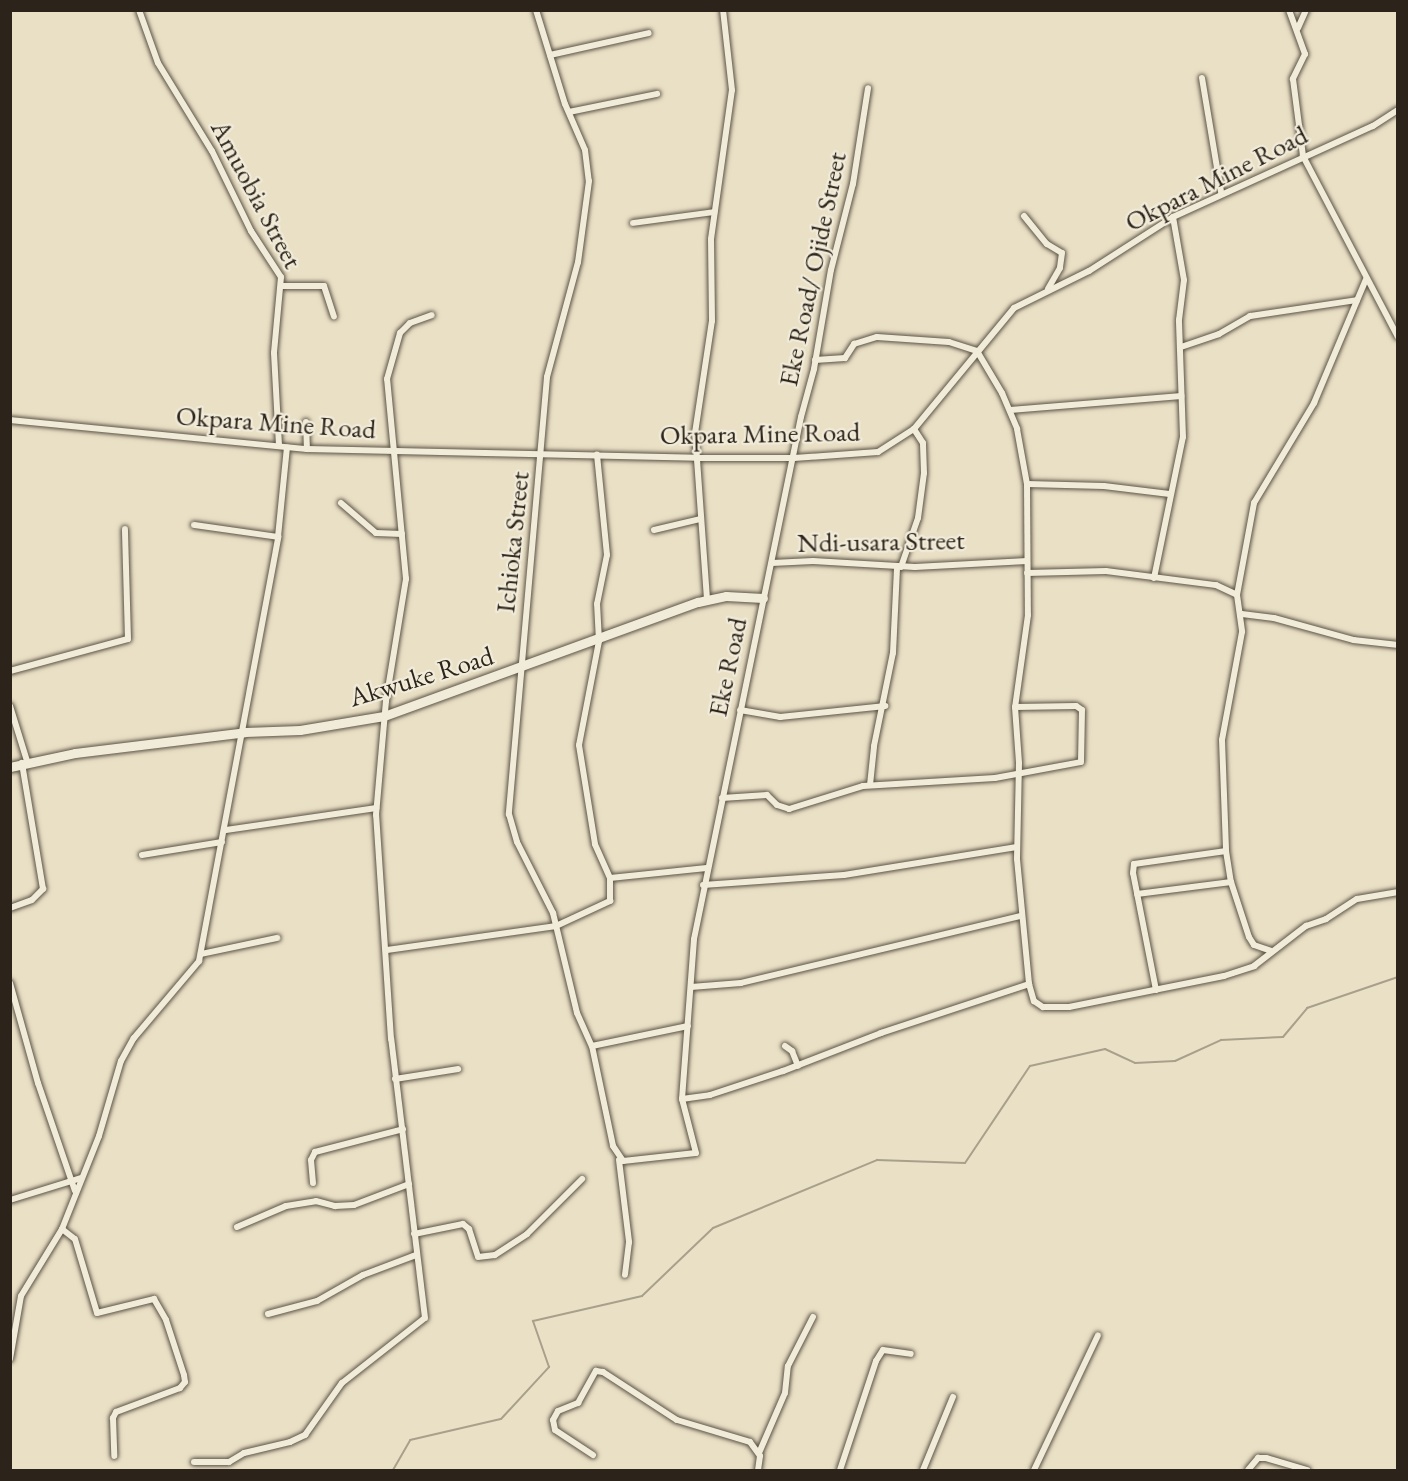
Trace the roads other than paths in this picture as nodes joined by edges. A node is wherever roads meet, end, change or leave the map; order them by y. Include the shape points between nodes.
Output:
1 (139, 10) edge
2 (536, 10) edge
3 (723, 10) edge
4 (1290, 10) edge
5 (1306, 10) edge
6 (1298, 28) junction
7 (649, 33) dead end
8 (550, 55) junction
9 (1202, 78) dead end
10 (868, 88) dead end
11 (657, 94) dead end
12 (1398, 110) edge
13 (569, 112) junction
14 (1303, 156) junction
15 (1221, 192) junction
16 (714, 212) junction
17 (1024, 216) dead end
18 (1173, 216) junction
19 (633, 223) dead end
20 (1366, 279) junction
21 (283, 286) junction
22 (1048, 290) junction
23 (1357, 300) junction
24 (432, 315) dead end
25 (334, 316) dead end
26 (1398, 337) edge
27 (1181, 347) junction
28 (977, 351) junction
29 (815, 360) junction
30 (1181, 396) junction
31 (1010, 410) junction
32 (10, 420) edge
33 (306, 422) dead end
34 (914, 429) junction
35 (279, 446) junction
36 (287, 447) junction
37 (307, 449) junction
38 (392, 451) junction
39 (597, 454) junction
40 (543, 456) junction
41 (696, 458) junction
42 (794, 458) junction
43 (1028, 484) junction
44 (1170, 494) junction
45 (341, 503) dead end
46 (700, 519) junction
47 (194, 525) dead end
48 (125, 529) dead end
49 (654, 531) dead end
50 (402, 534) junction
51 (278, 537) junction
52 (1027, 561) junction
53 (772, 563) junction
54 (899, 567) junction
55 (1027, 573) junction
56 (1154, 578) junction
57 (1237, 595) junction
58 (763, 598) junction
59 (707, 599) junction
60 (1242, 614) junction
61 (599, 638) junction
62 (1398, 645) edge
63 (519, 669) junction
64 (10, 671) edge
65 (10, 706) edge
66 (885, 706) junction
67 (1015, 707) junction
68 (740, 710) junction
69 (384, 716) junction
70 (244, 732) junction
71 (25, 762) junction
72 (10, 767) edge
73 (1019, 773) junction
74 (870, 785) junction
75 (722, 798) junction
76 (376, 808) junction
77 (226, 830) junction
78 (222, 842) junction
79 (1017, 847) junction
80 (1226, 851) junction
81 (142, 855) dead end
82 (706, 868) junction
83 (610, 878) junction
84 (1231, 882) junction
85 (703, 885) junction
86 (1398, 892) edge
87 (1137, 894) junction
88 (10, 908) edge
89 (1021, 916) junction
90 (556, 926) junction
91 (277, 938) dead end
92 (387, 950) junction
93 (1271, 951) junction
94 (201, 954) junction
95 (10, 983) edge
96 (1029, 984) junction
97 (691, 987) junction
98 (1156, 990) junction
99 (688, 1026) junction
100 (592, 1046) junction
101 (785, 1046) dead end
102 (798, 1066) junction
103 (458, 1069) dead end
104 (395, 1079) junction
105 (682, 1099) junction
106 (403, 1129) junction
107 (619, 1160) junction
108 (81, 1178) junction
109 (69, 1179) junction
110 (582, 1179) dead end
111 (313, 1183) dead end
112 (410, 1184) junction
113 (75, 1192) junction
114 (10, 1200) edge
115 (237, 1227) dead end
116 (62, 1228) junction
117 (414, 1234) junction
118 (416, 1255) junction
119 (625, 1275) dead end
120 (268, 1314) dead end
121 (813, 1317) dead end
122 (1098, 1335) dead end
123 (911, 1354) dead end
124 (10, 1359) edge
125 (952, 1397) dead end
126 (759, 1453) junction
127 (593, 1455) dead end
128 (114, 1456) dead end
129 (194, 1462) dead end
130 (758, 1470) edge
131 (840, 1470) edge
132 (923, 1470) edge
133 (1034, 1470) edge
134 (1248, 1470) edge
135 (1307, 1470) edge

1 - 21 street, Amuobia Street via 158,63 212,151
2 - 8 street, Ichioka Street
3 - 16 street via 732,90
4 - 6 street
5 - 6 street
6 - 14 street via 1305,60 1293,79
7 - 8 street
8 - 13 street, Ichioka Street
9 - 15 street
10 - 29 street, Eke Road/ Ojide Street
11 - 13 street
12 - 14 street, Okpara Mine Road via 1373,126
13 - 40 street, Ichioka Street via 585,150 589,196 578,262 549,368
14 - 15 street, Okpara Mine Road
14 - 20 street
15 - 18 street, Okpara Mine Road
16 - 19 street
16 - 41 street via 713,309 699,388
17 - 22 street via 1047,244 1062,253 1060,268
18 - 22 street, Okpara Mine Road via 1089,271
18 - 27 street via 1183,272 1179,303
20 - 23 street
20 - 26 street
21 - 25 street via 324,286
21 - 35 street, Amuobia Street via 274,353
22 - 28 street, Okpara Mine Road via 1010,311
23 - 27 street via 1250,316 1219,334
23 - 57 street via 1314,403 1254,503
24 - 38 street via 410,323 400,333 387,379
27 - 30 street
28 - 29 street via 949,342 877,337 854,344 845,358
28 - 31 street
28 - 34 street, Okpara Mine Road via 955,384
29 - 42 street, Eke Road/ Ojide Street
30 - 31 street
30 - 44 street via 1183,437
31 - 43 street
32 - 35 street, Okpara Mine Road
33 - 37 street
34 - 42 street, Okpara Mine Road via 878,452
34 - 54 street via 923,443 924,473 918,518
35 - 36 street, Okpara Mine Road
36 - 37 street, Okpara Mine Road
36 - 51 street
37 - 38 street, Okpara Mine Road
38 - 40 street, Okpara Mine Road
38 - 50 street
39 - 40 street, Okpara Mine Road
39 - 41 street, Okpara Mine Road
39 - 61 street via 608,538 597,604
40 - 63 street, Ichioka Street
41 - 42 street, Okpara Mine Road
41 - 46 street
42 - 53 street, Eke Road
43 - 44 street via 1104,486
43 - 52 street
44 - 56 street
45 - 50 street via 375,533
46 - 49 street
46 - 59 street
47 - 51 street
48 - 64 street via 128,639
50 - 69 street via 405,579
51 - 70 street
52 - 54 street, Ndi-usara Street
52 - 55 street
53 - 54 street, Ndi-usara Street via 813,561
53 - 58 street, Eke Road
54 - 66 street
55 - 56 street via 1106,572
55 - 67 street via 1027,627
56 - 57 street via 1216,585
57 - 60 street
58 - 59 main road, Akwuke Road
58 - 68 street, Eke Road
59 - 61 main road, Akwuke Road
60 - 62 street via 1274,618 1354,640
60 - 80 street via 1238,664 1223,722
61 - 63 main road, Akwuke Road
61 - 83 street via 579,746 595,844
63 - 69 main road, Akwuke Road
63 - 90 street, Ichioka Street via 509,814 517,842 545,892
65 - 71 street
66 - 68 street via 780,717
66 - 74 street via 874,746
67 - 73 street
67 - 73 street via 1076,706 1085,714 1081,762
68 - 75 street, Eke Road
69 - 70 main road, Akwuke Road via 300,730
69 - 76 street
70 - 71 main road, Akwuke Road
70 - 77 street
71 - 72 main road, Akwuke Road
71 - 88 street via 43,889 32,900
73 - 74 street via 982,779
73 - 79 street
74 - 75 street via 789,809 777,806 769,795
75 - 82 street, Eke Road
76 - 77 street
76 - 92 street via 380,904
77 - 78 street
78 - 81 street
78 - 94 street
79 - 85 street via 844,875
79 - 89 street
80 - 84 street
80 - 87 street via 1136,863 1132,873
82 - 83 street
82 - 85 street, Eke Road
83 - 90 street via 608,904
84 - 87 street
84 - 93 street via 1251,941
85 - 97 street, Eke Road
86 - 93 street via 1357,899 1326,920 1306,926
87 - 98 street
89 - 96 street
89 - 97 street via 741,983
90 - 92 street
90 - 100 street, Ichioka Street via 577,1013
91 - 94 street
92 - 104 street
93 - 98 street via 1244,970
94 - 108 street via 191,973 126,1050
95 - 109 street
96 - 98 street via 1034,1001 1049,1008 1081,1006
96 - 102 street via 881,1033
97 - 99 street, Eke Road
99 - 100 street
99 - 105 street, Eke Road
100 - 107 street, Ichioka Street
101 - 102 street via 792,1051
102 - 105 street via 710,1095
103 - 104 street
104 - 106 street
105 - 107 street, Eke Road via 695,1155
106 - 111 street via 315,1152 311,1160
106 - 112 street
107 - 119 street, Ichioka Street via 629,1242
108 - 109 street
108 - 113 street
109 - 113 street
109 - 114 street
110 - 117 street via 527,1234 495,1255 478,1257 469,1229 463,1224
112 - 115 street via 354,1205 316,1201 286,1206
112 - 117 street
113 - 116 street
116 - 124 street via 21,1296
116 - 128 street via 75,1239 97,1313 154,1299 166,1320 184,1375 180,1388 116,1412
117 - 118 street
118 - 120 street via 363,1275 317,1301
118 - 129 street via 425,1318 342,1383 305,1435 244,1453 229,1462
121 - 126 street via 788,1365 784,1393
122 - 133 street
123 - 131 street via 884,1350 876,1360
125 - 132 street
126 - 127 street via 746,1440 677,1420 620,1380 596,1371 578,1402 558,1411 553,1420 555,1430
126 - 130 street
134 - 135 street via 1258,1458 1266,1458

